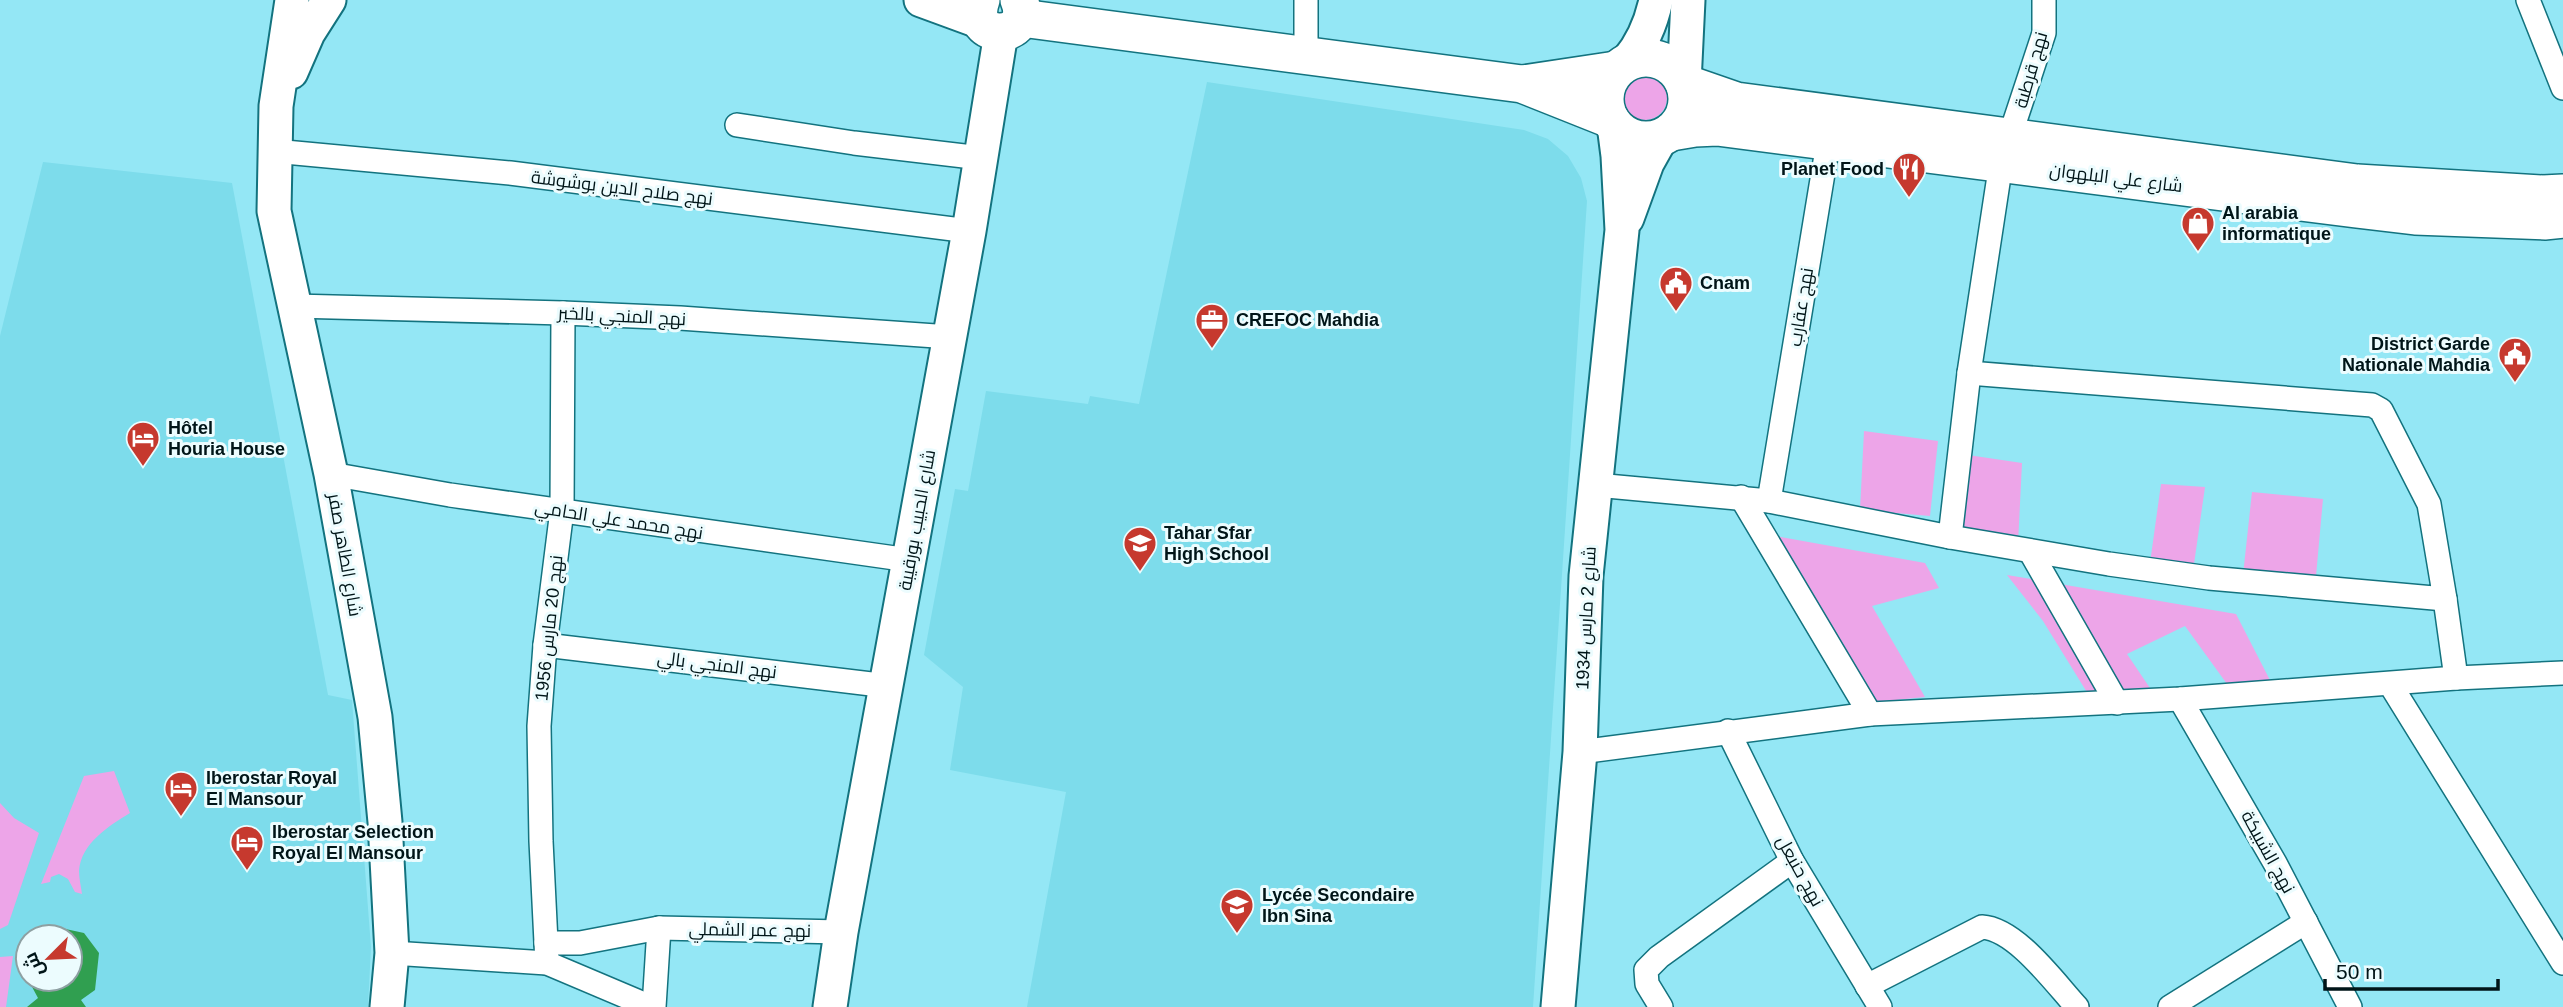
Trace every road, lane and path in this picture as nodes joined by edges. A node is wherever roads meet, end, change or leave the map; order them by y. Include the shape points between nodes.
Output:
1 (292, 0) edge
2 (329, 0) edge
3 (921, 0) edge
4 (1306, 0) edge
5 (1656, 0) edge
6 (1688, 0) edge
7 (2044, 0) edge
8 (2528, 0) edge
9 (1000, 15) edge
10 (1306, 57) junction
11 (1622, 66) junction
12 (1684, 83) junction
13 (1522, 84) junction
14 (2563, 89) edge
15 (276, 106) junction
16 (1612, 122) junction
17 (737, 125) dead end
18 (1830, 127) junction
19 (1666, 135) junction
20 (274, 151) junction
21 (2005, 151) junction
22 (981, 158) junction
23 (2563, 192) edge
24 (2357, 196) junction
25 (2563, 219) edge
26 (1622, 230) junction
27 (969, 231) junction
28 (294, 306) junction
29 (563, 313) junction
30 (950, 337) junction
31 (1969, 373) junction
32 (331, 474) junction
33 (1596, 485) junction
34 (1741, 497) junction
35 (1769, 501) junction
36 (562, 510) junction
37 (1950, 537) junction
38 (2030, 551) junction
39 (909, 560) junction
40 (2445, 599) junction
41 (545, 645) junction
42 (2563, 673) edge
43 (2456, 678) junction
44 (2390, 684) junction
45 (888, 686) junction
46 (2180, 699) junction
47 (2117, 703) junction
48 (1870, 714) junction
49 (1728, 731) junction
50 (1580, 752) junction
51 (1792, 861) junction
52 (2306, 922) junction
53 (659, 928) junction
54 (841, 932) junction
55 (392, 953) junction
56 (547, 953) junction
57 (2563, 963) edge
58 (1867, 986) junction
59 (387, 1007) edge
60 (652, 1007) edge
61 (830, 1007) edge
62 (1558, 1007) edge
63 (1661, 1007) edge
64 (1880, 1007) edge
65 (2077, 1007) edge
66 (2170, 1007) edge
67 (2350, 1007) edge

1 - 15 main road, شارع الطاهر صفر
2 - 15 main road, شارع الطاهر صفر via 308,33
3 - 9 main road
4 - 10 street
5 - 11 main road via 1641,45
6 - 12 main road
7 - 21 street, نهج قرطبة via 2044,33
8 - 14 street
9 - 10 main road
9 - 22 main road, شارع الحبيب بورقيبة
10 - 13 main road
11 - 12 main road via 1653,58 1676,71
11 - 13 main road
11 - 16 main road via 1608,81 1605,93
12 - 18 main road, شارع علي البلهوان
12 - 19 main road via 1686,110 1681,122
13 - 16 main road
15 - 20 main road, شارع الطاهر صفر
16 - 19 main road via 1636,139 1648,141
16 - 26 main road, شارع 2 مارس 1934
17 - 22 street
18 - 19 main road, شارع علي البلهوان via 1695,128
18 - 21 main road, شارع علي البلهوان
18 - 35 street, نهج عقارب
19 - 26 main road, شارع 2 مارس 1934 via 1647,163
20 - 27 street, نهج صلاح الدين بوشوشة via 510,173
20 - 28 main road, شارع الطاهر صفر via 274,211
21 - 24 main road, شارع علي البلهوان
21 - 31 street, نهج قرطبة
22 - 27 main road, شارع الحبيب بورقيبة
23 - 24 main road, شارع علي البلهوان
24 - 25 main road, شارع علي البلهوان via 2415,215
26 - 33 main road, شارع 2 مارس 1934
27 - 30 main road, شارع الحبيب بورقيبة
28 - 29 street, نهج المنجي بالخير
28 - 32 main road, شارع الطاهر صفر
29 - 30 street, نهج المنجي بالخير
29 - 36 street, نهج 20 مارس 1956
30 - 39 main road, شارع الحبيب بورقيبة
31 - 37 street, نهج قرطبة
31 - 40 street via 2372,405 2381,410 2429,504
32 - 36 street, نهج محمد علي الحامي
32 - 55 main road, شارع الطاهر صفر via 375,717
33 - 34 street
33 - 50 main road, شارع 2 مارس 1934 via 1586,576
34 - 35 street
34 - 48 street
35 - 37 street
36 - 39 street, نهج محمد علي الحامي
36 - 41 street, نهج 20 مارس 1956
37 - 38 street
38 - 40 street via 2223,580
38 - 47 street
39 - 45 main road, شارع الحبيب بورقيبة
40 - 43 street
41 - 45 street, نهج المنجي بالي
41 - 56 street, نهج 20 مارس 1956 via 539,726
42 - 43 street
43 - 44 street
44 - 46 street
44 - 57 street
45 - 54 main road, شارع الحبيب بورقيبة
46 - 47 street
46 - 52 street, نهج الشبيكة
47 - 48 street
48 - 49 street
49 - 50 street
49 - 51 street, نهج حنبعل
50 - 62 main road, شارع 2 مارس 1934
51 - 58 street, نهج حنبعل
51 - 63 street via 1646,970 1647,984
52 - 66 street
52 - 67 street, نهج الشبيكة
53 - 54 street, نهج عمر الشملي
53 - 56 street
53 - 60 street
54 - 61 main road, شارع الحبيب بورقيبة
55 - 56 street
55 - 59 main road, شارع الطاهر صفر
56 - 60 street
58 - 64 street, نهج حنبعل
58 - 65 street via 1982,927 1992,928 2023,949

